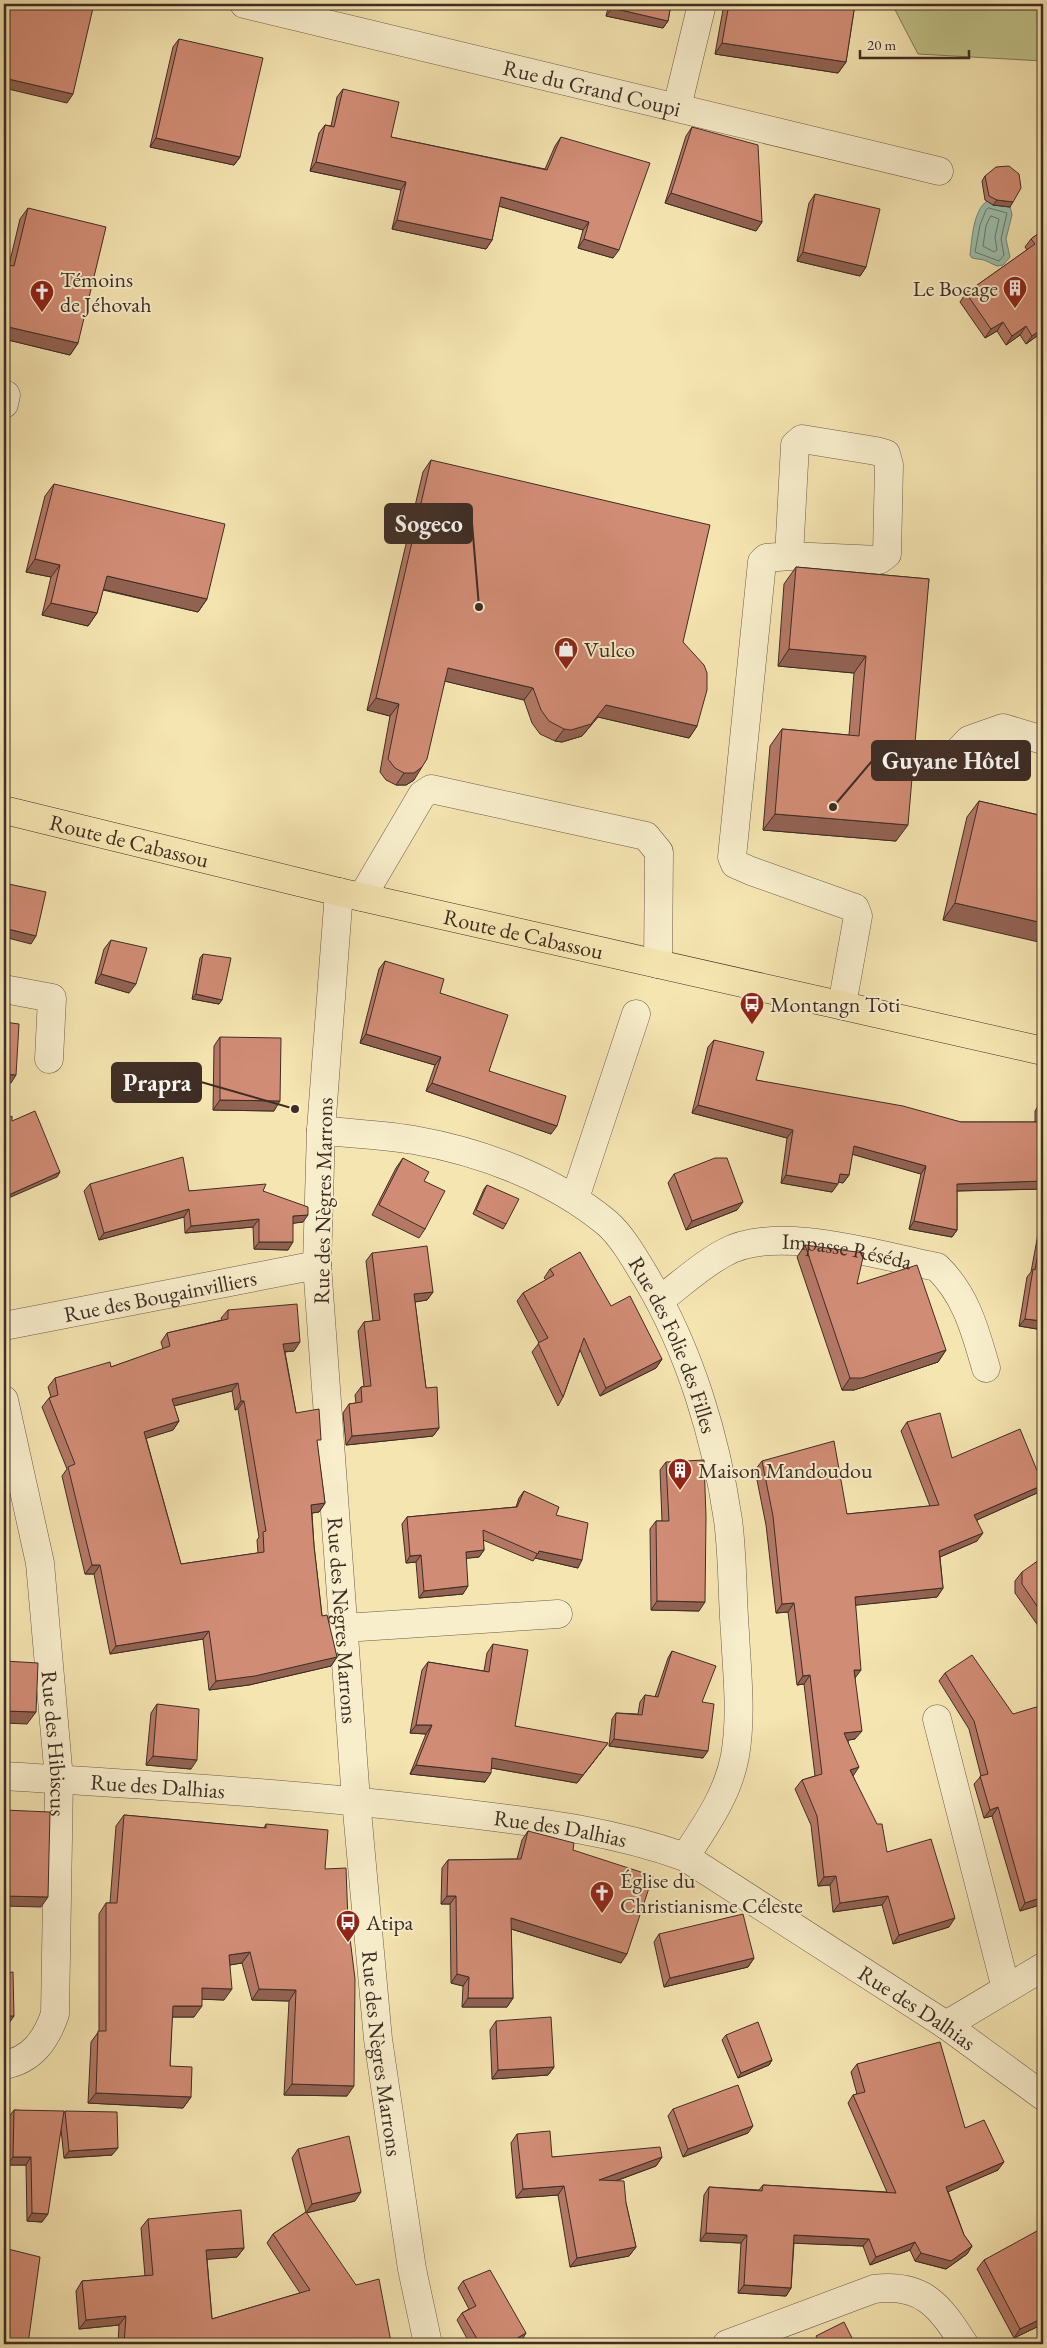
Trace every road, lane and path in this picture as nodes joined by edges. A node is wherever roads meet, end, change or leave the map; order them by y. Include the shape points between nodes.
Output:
1 (244, 4) edge
2 (702, 4) edge
3 (677, 107) junction
4 (939, 171) dead end
5 (790, 556) junction
6 (1043, 740) edge
7 (946, 764) dead end
8 (4, 810) edge
9 (350, 894) junction
10 (658, 964) junction
11 (4, 989) edge
12 (842, 1005) junction
13 (636, 1014) dead end
14 (1043, 1051) edge
15 (49, 1059) dead end
16 (321, 1130) junction
17 (575, 1198) junction
18 (317, 1265) junction
19 (660, 1300) junction
20 (4, 1326) edge
21 (986, 1368) dead end
22 (4, 1400) edge
23 (558, 1614) dead end
24 (344, 1628) junction
25 (936, 1719) dead end
26 (4, 1776) edge
27 (59, 1779) junction
28 (356, 1800) junction
29 (685, 1857) junction
30 (1043, 1967) edge
31 (1006, 1990) junction
32 (946, 2025) junction
33 (4, 2064) edge
34 (1043, 2096) edge
35 (428, 2344) edge
36 (726, 2344) edge
37 (964, 2344) edge

1 - 3 street, Rue du Grand Coupi
2 - 3 street
3 - 4 street, Rue du Grand Coupi
5 - 5 street via 879,560 887,554 889,465 886,454 802,439 795,445
5 - 12 street via 766,558 762,562 732,857 734,864 855,908 858,916
6 - 7 street via 1003,728 969,740
8 - 9 main road, Route de Cabassou
9 - 10 main road, Route de Cabassou
9 - 10 street via 422,795 431,789 646,836 658,852
9 - 16 street, Rue des Nègres Marrons
10 - 12 main road, Route de Cabassou
11 - 15 street via 52,998
12 - 14 main road, Route de Cabassou
13 - 17 street
16 - 17 street, Rue des Folie des Filles via 415,1140 460,1151 505,1165
16 - 18 street, Rue des Nègres Marrons
17 - 19 street, Rue des Folie des Filles via 610,1225
18 - 20 street, Rue des Bougainvilliers
18 - 24 street, Rue des Nègres Marrons
19 - 21 street, Impasse Réséda via 724,1252 739,1246 780,1240 808,1241 937,1267 951,1280 962,1298 972,1319
19 - 29 street, Rue des Folie des Filles via 698,1392 716,1455 728,1522 740,1716 726,1786 714,1814
22 - 27 street, Rue des Hibiscus via 40,1563
23 - 24 street
24 - 28 street, Rue des Nègres Marrons
25 - 31 street
26 - 27 street, Rue des Dalhias
27 - 28 street, Rue des Dalhias
27 - 33 street, Rue des Hibiscus via 55,2014 48,2033 37,2047 18,2060
28 - 29 street, Rue des Dalhias via 578,1827 649,1844
28 - 35 street, Rue des Nègres Marrons via 378,2039 412,2269
29 - 32 street, Rue des Dalhias
30 - 31 street
31 - 32 street
32 - 34 street, Rue des Dalhias
36 - 37 street via 874,2289 892,2287 930,2299 945,2314

